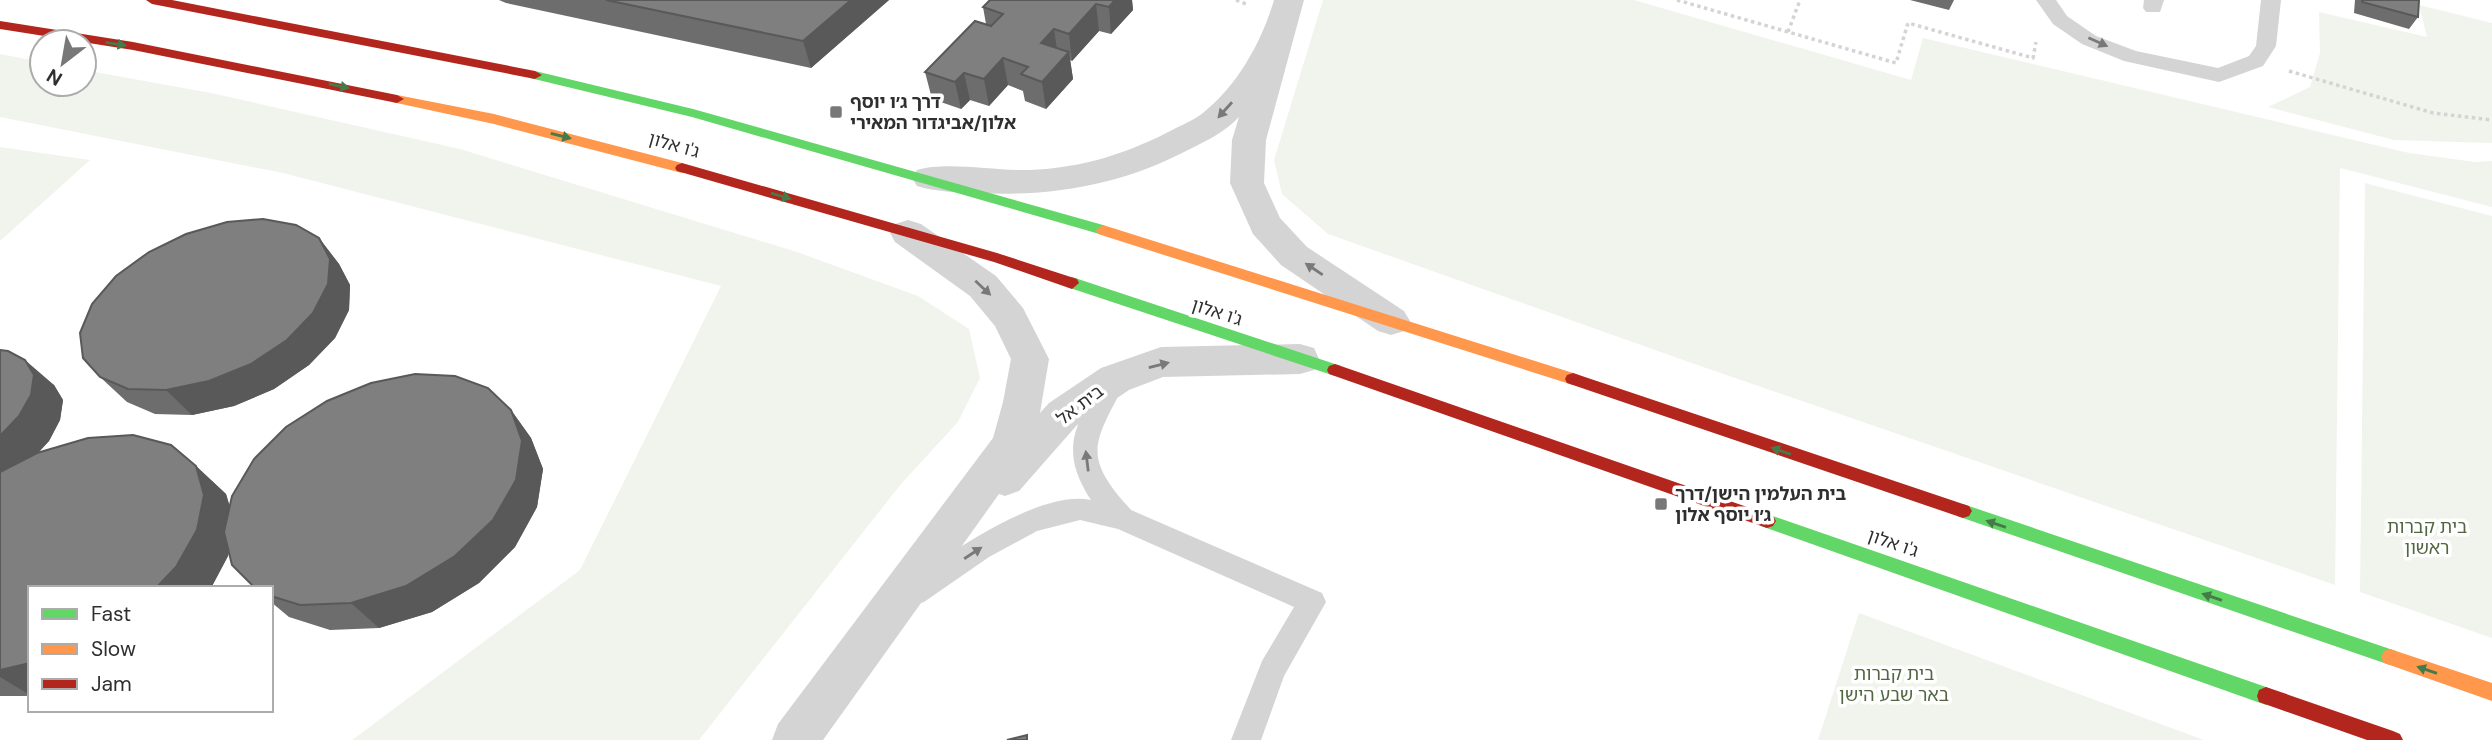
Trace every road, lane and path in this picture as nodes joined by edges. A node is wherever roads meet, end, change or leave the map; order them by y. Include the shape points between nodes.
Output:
1 (152, 0) edge
2 (1289, 0) edge
3 (1677, 0) edge
4 (1800, 0) edge
5 (2046, 0) edge
6 (2272, 0) edge
7 (0, 25) edge
8 (1788, 32) junction
9 (1277, 34) junction
10 (2037, 35) dead end
11 (2256, 61) junction
12 (2492, 120) edge
13 (927, 178) junction
14 (908, 233) junction
15 (1391, 321) junction
16 (1300, 359) junction
17 (1115, 379) junction
18 (1122, 518) junction
19 (896, 605) junction
20 (2492, 692) edge
21 (795, 740) edge
22 (1246, 740) edge
23 (2392, 740) edge

1 - 13 main road, ג'ו אלון via 537,75
2 - 9 street
3 - 8 path
4 - 8 path
5 -> 11 lane via 2060,20 2089,40 2131,56 2219,75
6 - 11 lane via 2266,46
7 -> 14 main road, ג'ו אלון via 133,46 494,119 649,158
8 - 10 path via 1896,63 1909,23 2033,58
9 -> 13 street via 1249,83 1215,121 1148,160 1079,179 1003,183
15 -> 9 street via 1294,256 1265,225 1247,183 1249,140
11 - 12 path via 2432,113
13 - 15 main road, ג'ו אלון via 1033,207
14 - 16 main road, ג'ו אלון
14 -> 19 street, בית אל via 983,286 1010,318 1030,359 1011,444
20 -> 15 main road, ג'ו אלון
17 -> 16 street, בית אל via 1161,362
16 - 23 main road, ג'ו אלון
18 -> 17 lane via 1101,496 1086,467 1087,431
17 - 19 street, בית אל via 1063,414
19 -> 18 lane via 979,549 1031,522 1080,509
18 - 22 lane via 1312,602 1272,670
19 - 21 street, בית אל

